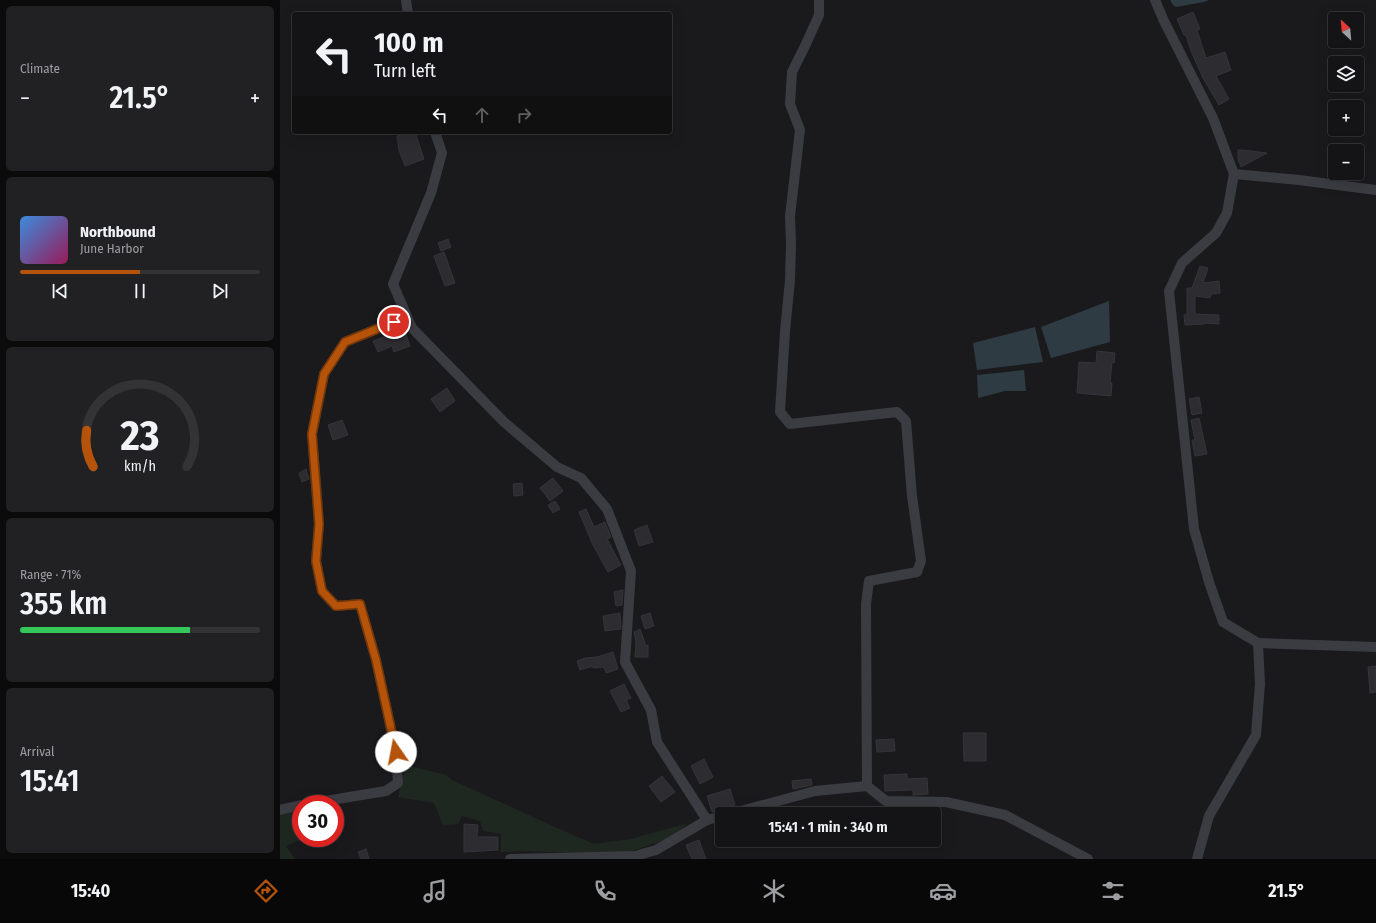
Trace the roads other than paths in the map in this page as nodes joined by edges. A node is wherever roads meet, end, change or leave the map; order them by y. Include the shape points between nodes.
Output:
1 (406, 0) edge
2 (818, 0) edge
3 (1155, 0) edge
4 (408, 12) edge
5 (436, 134) edge
6 (1234, 174) junction
7 (1376, 190) edge
8 (412, 328) junction
9 (1258, 643) junction
10 (1376, 647) edge
11 (867, 786) junction
12 (344, 798) edge
13 (292, 807) edge
14 (756, 807) edge
15 (280, 810) edge
16 (715, 818) edge
17 (707, 820) junction
18 (510, 859) edge
19 (1088, 859) edge
20 (1198, 859) edge

1 - 4 street
2 - 11 street via 818,15 792,72 790,104 800,130 790,216 790,280 780,412 790,424 896,412 906,421 912,496 921,561 917,572 869,581 866,604
3 - 6 street via 1213,118
5 - 8 street via 442,153 431,194 393,284
6 - 7 street
6 - 9 street via 1227,214 1216,233 1182,263 1169,291 1194,529 1223,622
8 - 12 street via 394,322 345,342 324,374 312,434 319,524 316,561 322,591 336,606 360,604 376,660 394,744 398,783 386,791
8 - 17 street via 504,422 557,467 581,478 607,509 631,572 625,662 651,710 657,742
9 - 10 street
9 - 20 street via 1260,684 1256,735 1209,816
11 - 14 street via 815,791
11 - 19 street via 886,801 946,802 1005,815
13 - 15 street
16 - 17 street
17 - 18 street via 656,850 635,856

